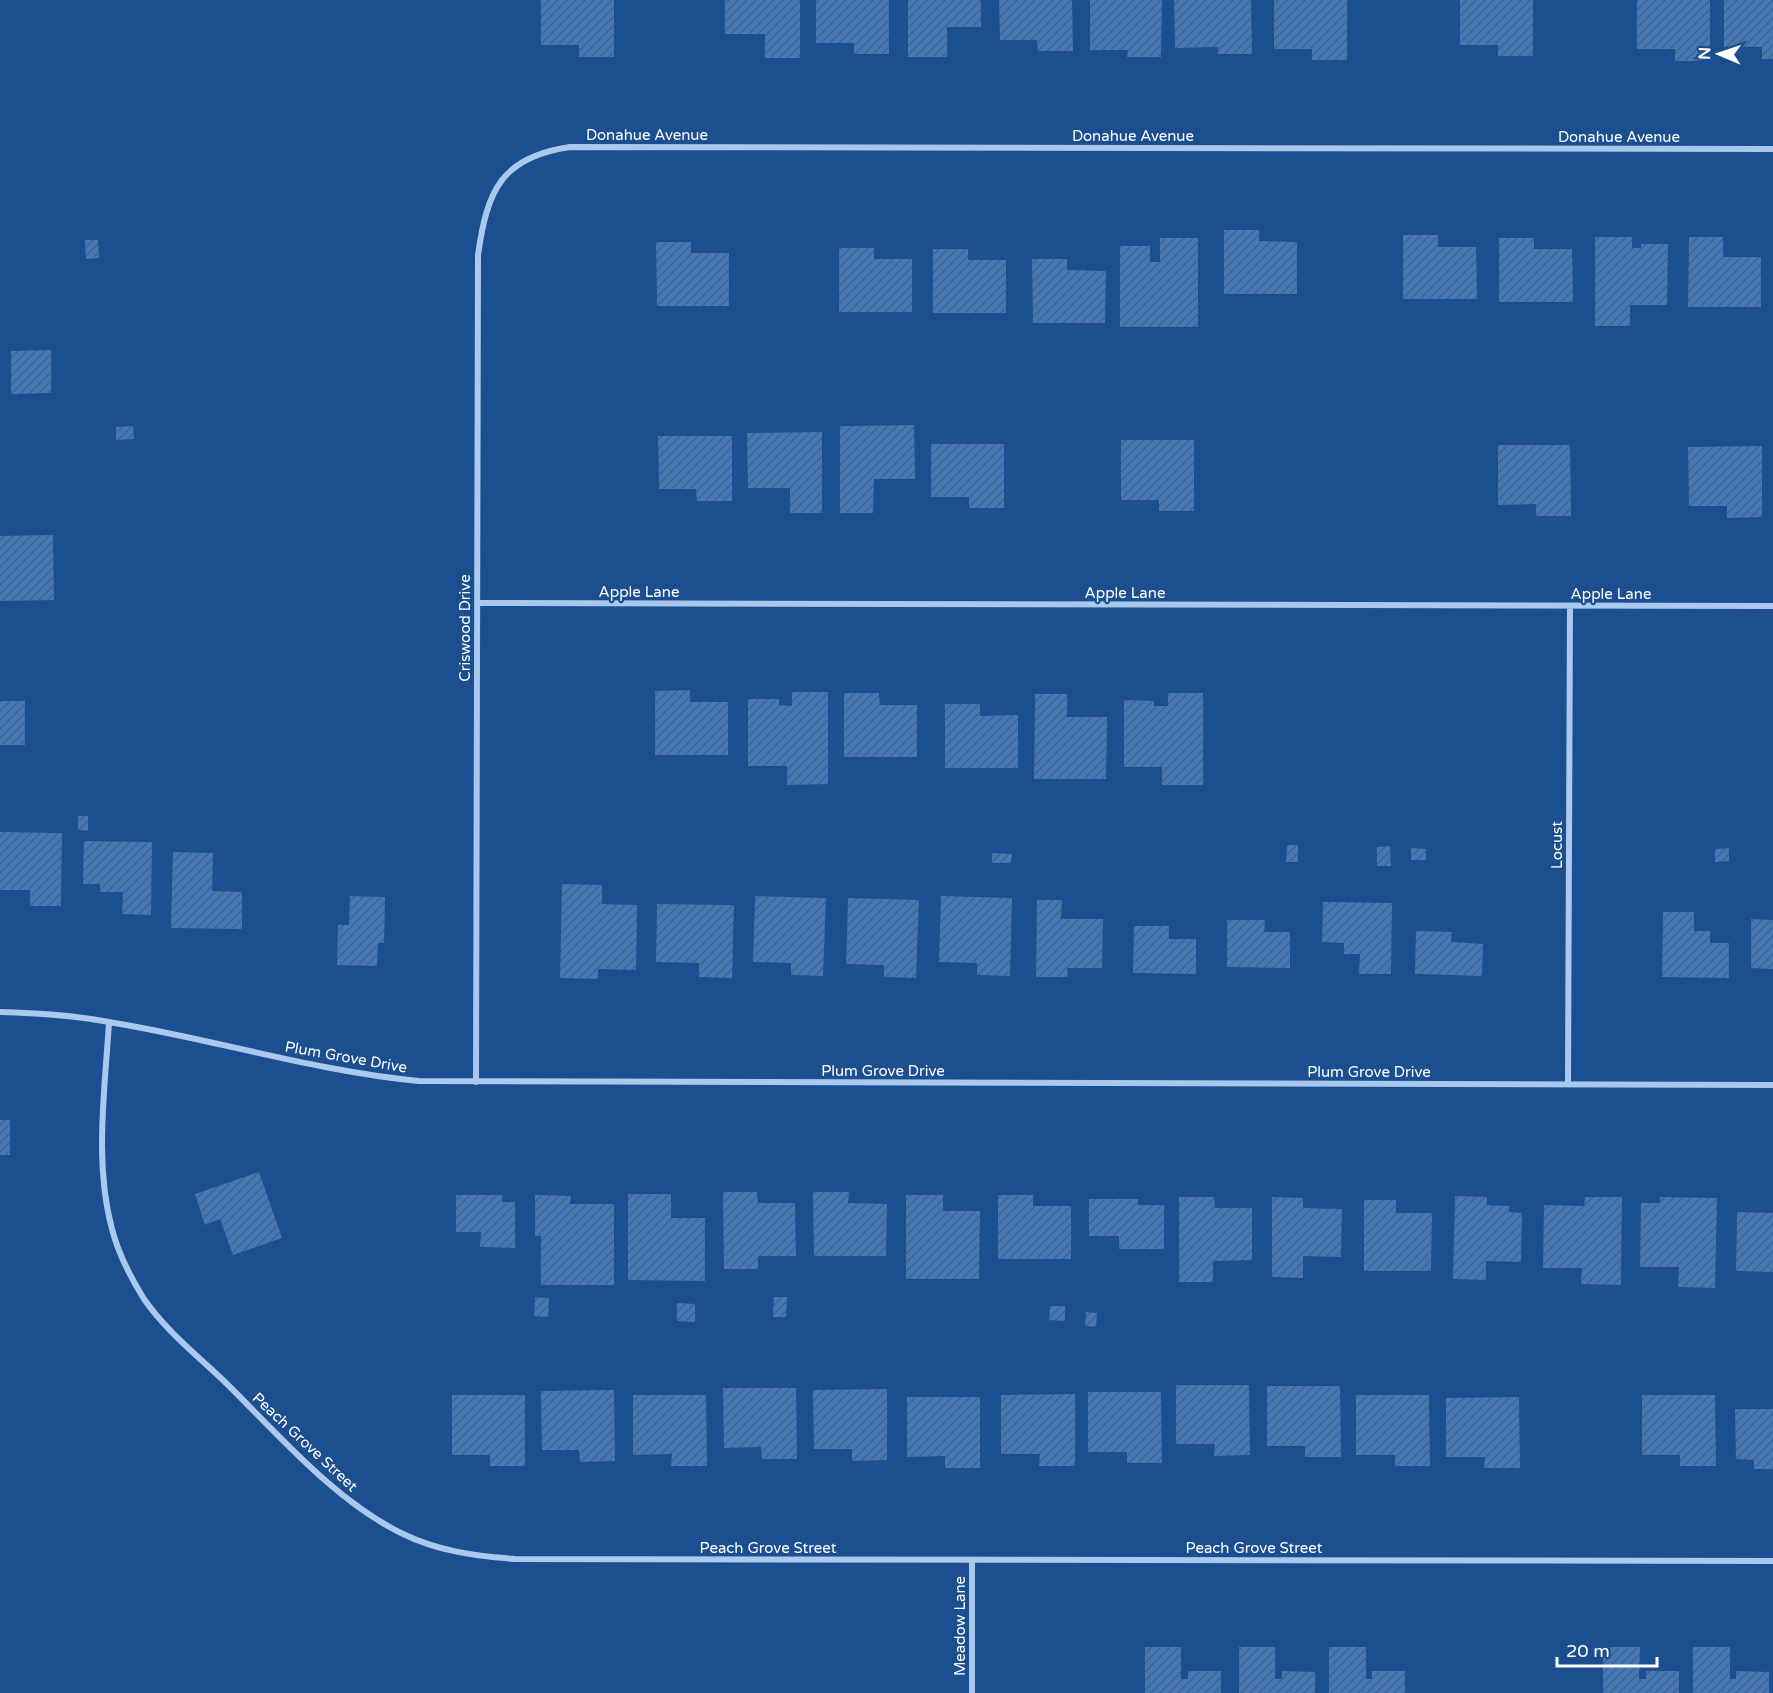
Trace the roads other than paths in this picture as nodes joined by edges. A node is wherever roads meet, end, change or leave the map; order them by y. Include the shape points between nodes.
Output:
1 (1773, 149) edge
2 (503, 178) joint
3 (477, 603) junction
4 (1570, 606) junction
5 (1773, 606) edge
6 (0, 1012) edge
7 (110, 1022) junction
8 (476, 1083) junction
9 (1568, 1084) junction
10 (1773, 1085) edge
11 (972, 1560) junction
12 (1773, 1561) edge
13 (972, 1693) edge

1 - 2 street, Donahue Avenue via 570,147 546,150 521,162
2 - 3 street, Criswood Drive via 490,202 478,255
3 - 4 street, Apple Lane
3 - 8 street, Criswood Drive
4 - 5 street, Apple Lane
4 - 9 street, Locust
6 - 7 street, Plum Grove Drive
7 - 8 street, Plum Grove Drive via 373,1076
7 - 11 street, Peach Grove Street via 102,1142 104,1189 112,1231 128,1271 145,1300 173,1331 329,1484 364,1511 401,1534 440,1549 477,1556
8 - 9 street, Plum Grove Drive
9 - 10 street, Plum Grove Drive
11 - 12 street, Peach Grove Street
11 - 13 street, Meadow Lane

